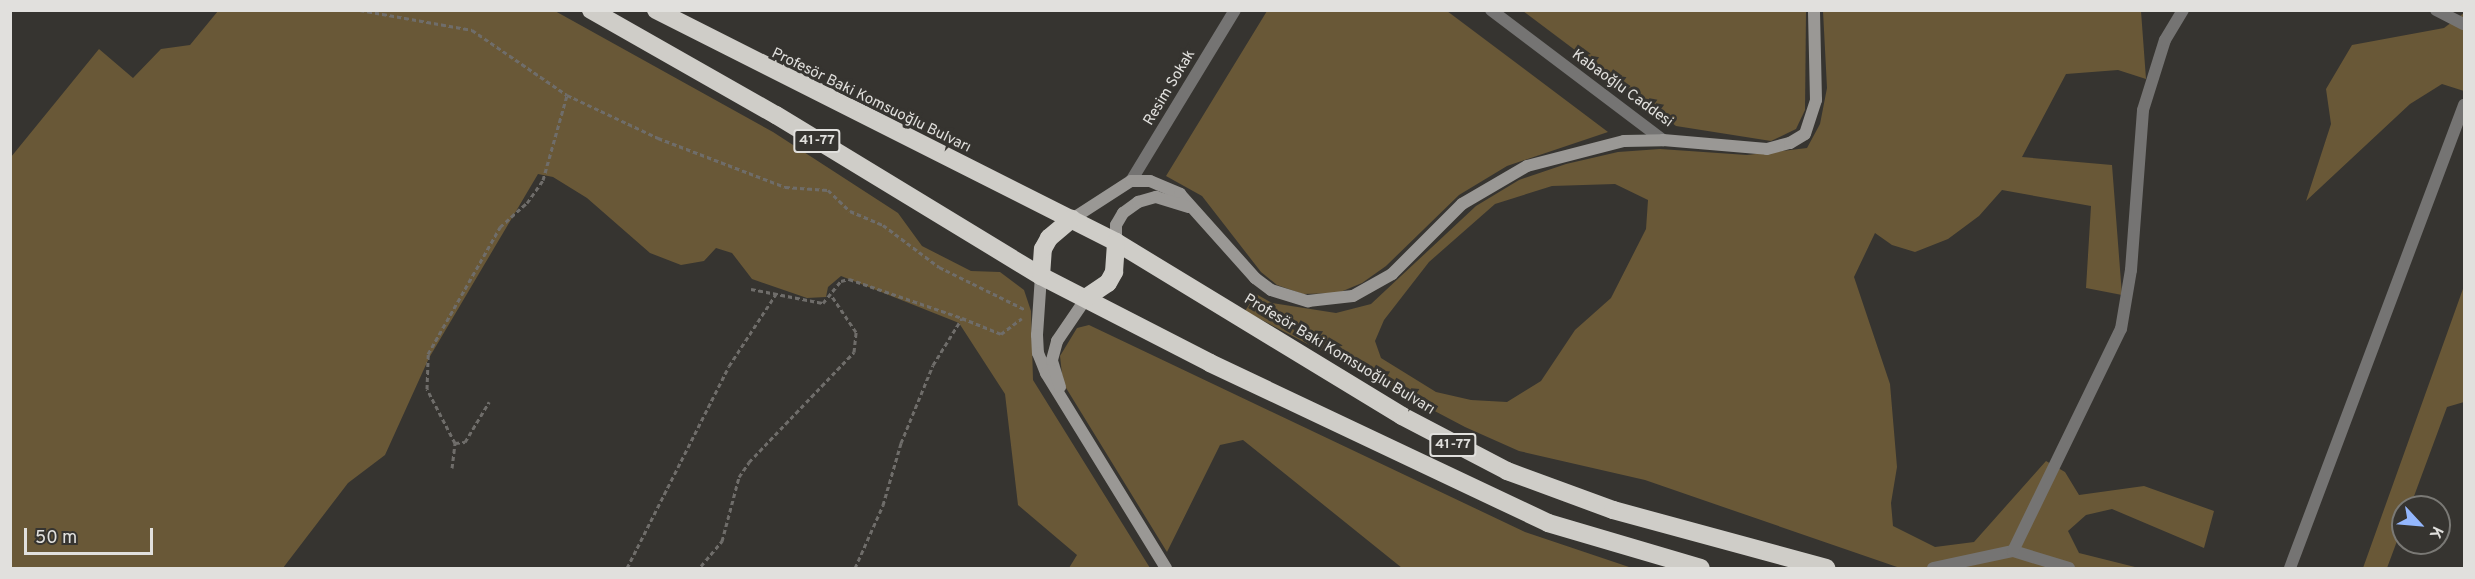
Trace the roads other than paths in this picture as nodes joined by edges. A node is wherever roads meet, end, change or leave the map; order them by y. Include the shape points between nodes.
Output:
1 (591, 10) edge
2 (656, 10) edge
3 (1235, 10) edge
4 (1491, 10) edge
5 (1814, 10) edge
6 (2183, 10) edge
7 (2436, 10) edge
8 (2464, 24) edge
9 (2464, 105) edge
10 (1663, 140) junction
11 (1131, 181) junction
12 (1198, 212) junction
13 (1072, 219) junction
14 (1116, 242) junction
15 (1041, 276) junction
16 (1087, 297) junction
17 (1064, 399) junction
18 (2013, 551) junction
19 (1166, 568) edge
20 (1701, 568) edge
21 (1826, 568) edge
22 (1933, 568) edge
23 (2069, 568) edge
24 (2290, 568) edge

1 - 15 highway, 41-77 via 776,115
2 - 13 highway, Profesör Baki Komsuoğlu Bulvarı / 41-77 via 868,120
3 - 11 street, Resim Sokak
4 - 10 street, Kabaoğlu Caddesi
5 - 10 street, Kabaoğlu Caddesi via 1816,100 1805,134 1767,149
6 - 18 street via 2165,40 2143,110 2132,270 2121,329
7 - 8 street
9 - 24 street
10 - 12 street via 1624,141 1527,166 1462,204 1392,274 1371,288 1332,300 1308,301 1271,290 1255,278
11 - 12 street via 1168,187
11 - 13 street
12 - 14 street via 1156,197 1138,202 1123,213 1116,225
13 - 14 highway
13 - 15 highway via 1046,243
14 - 16 highway via 1114,272 1099,292
14 - 21 highway, Profesör Baki Komsuoğlu Bulvarı / 41-77 via 1402,416 1507,471 1613,510
15 - 16 highway
15 - 17 street via 1032,313 1038,353
16 - 17 street via 1065,325 1052,360
16 - 20 highway, 41-77 via 1210,363 1496,501 1568,530
17 - 19 street
18 - 22 street
18 - 23 street

